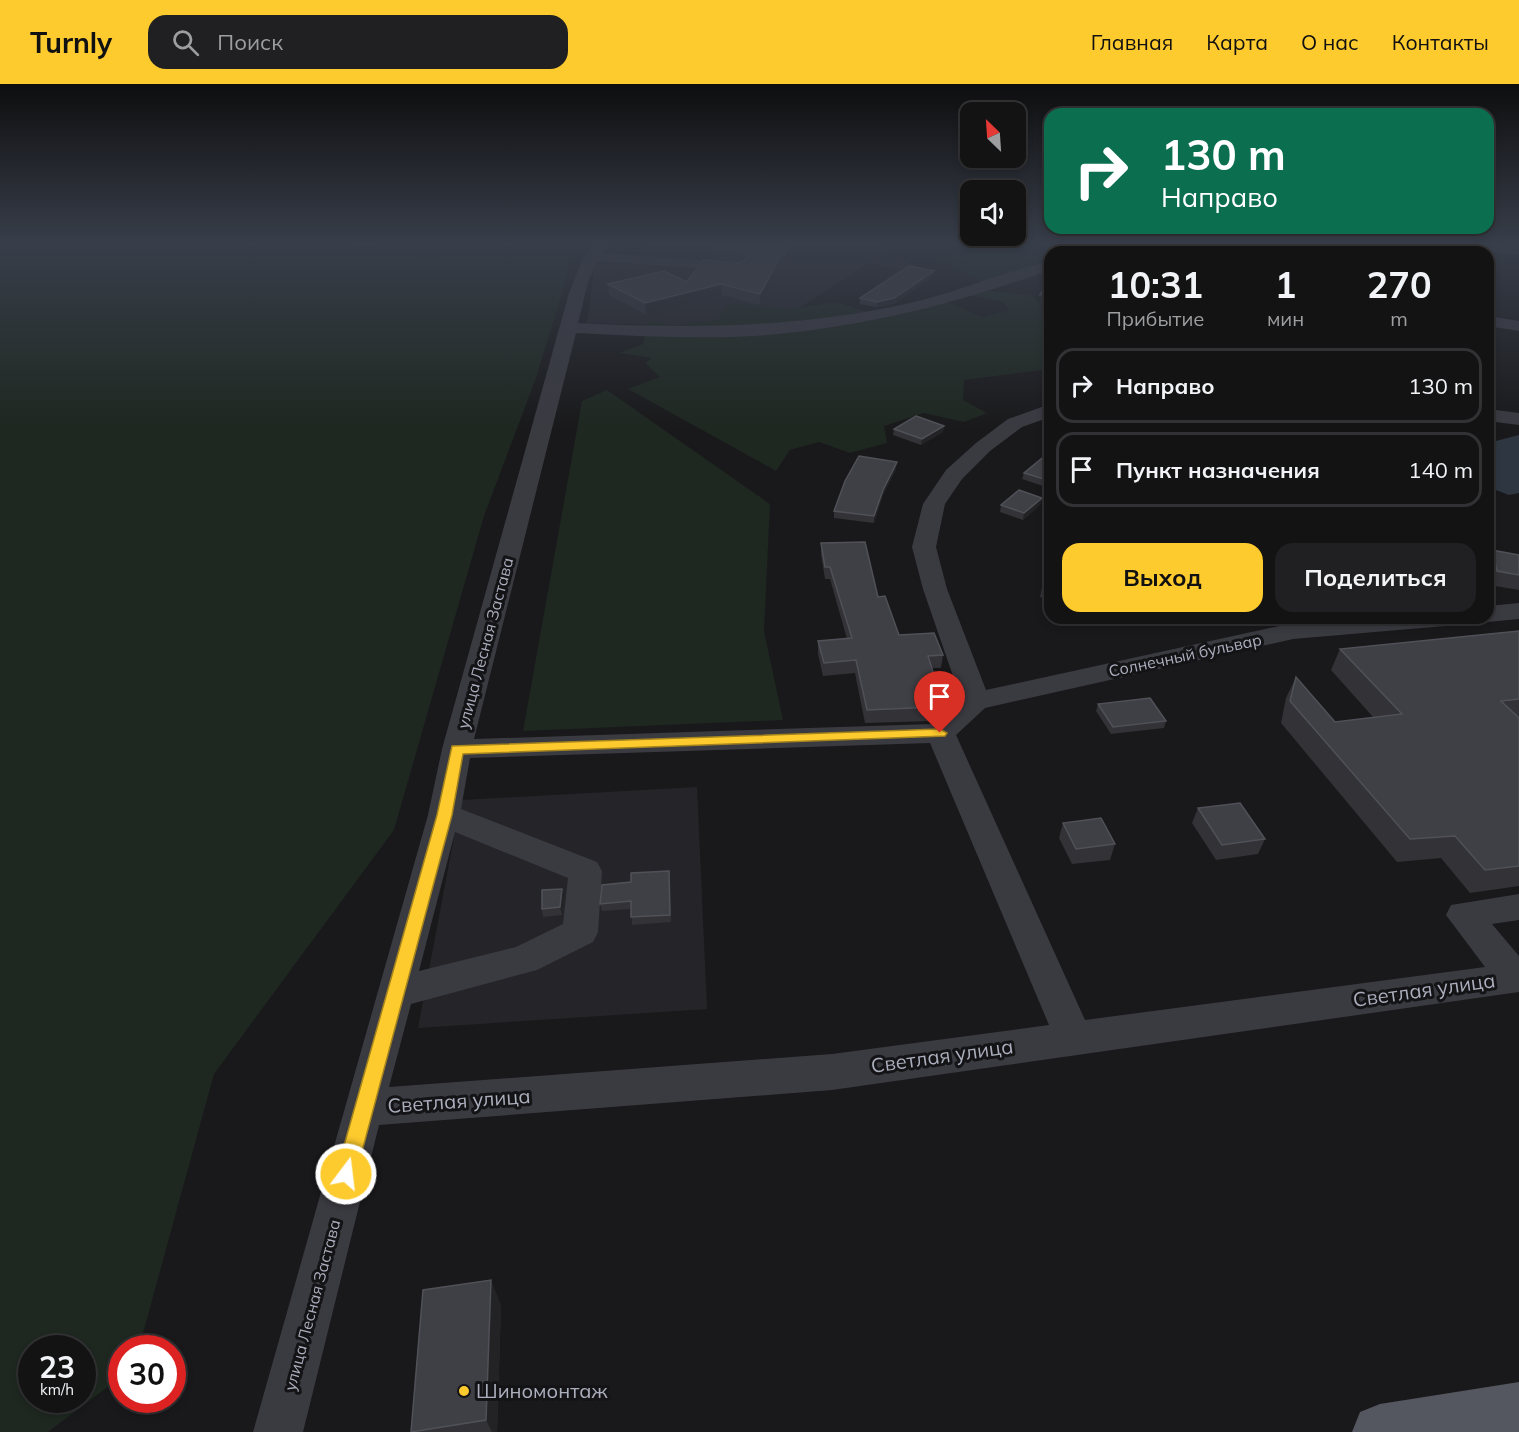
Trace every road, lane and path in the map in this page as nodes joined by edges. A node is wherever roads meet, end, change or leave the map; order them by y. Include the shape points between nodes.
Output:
1 (574, 305) edge
2 (921, 305) edge
3 (1494, 322) edge
4 (1519, 326) edge
5 (569, 328) junction
6 (1044, 412) edge
7 (1494, 417) edge
8 (1519, 419) edge
9 (1519, 612) edge
10 (1494, 614) edge
11 (1315, 624) edge
12 (1293, 625) edge
13 (976, 701) junction
14 (940, 733) junction
15 (457, 749) junction
16 (444, 815) junction
17 (1519, 907) edge
18 (1517, 977) edge
19 (397, 992) junction
20 (1074, 1038) junction
21 (363, 1108) junction
22 (1519, 1410) edge
23 (278, 1432) edge
24 (1380, 1432) edge

1 - 5 street, улица Лесная Застава
2 - 5 street via 776,328
3 - 4 street
5 - 15 street, улица Лесная Застава
6 - 13 street via 1015,423 983,447 954,475 934,504 924,547 935,589
7 - 8 street
9 - 10 street
11 - 12 street, Солнечный бульвар
12 - 13 street, Солнечный бульвар
13 - 14 street, Солнечный бульвар
14 - 15 street
14 - 20 street
15 - 16 street, улица Лесная Застава
16 - 19 street, улица Лесная Застава
16 - 19 street via 585,871 580,932 524,960
17 - 18 street via 1463,915
18 - 20 street, Светлая улица
19 - 21 street, улица Лесная Застава
20 - 21 street, Светлая улица via 832,1072
21 - 23 street, улица Лесная Застава
22 - 24 main road

